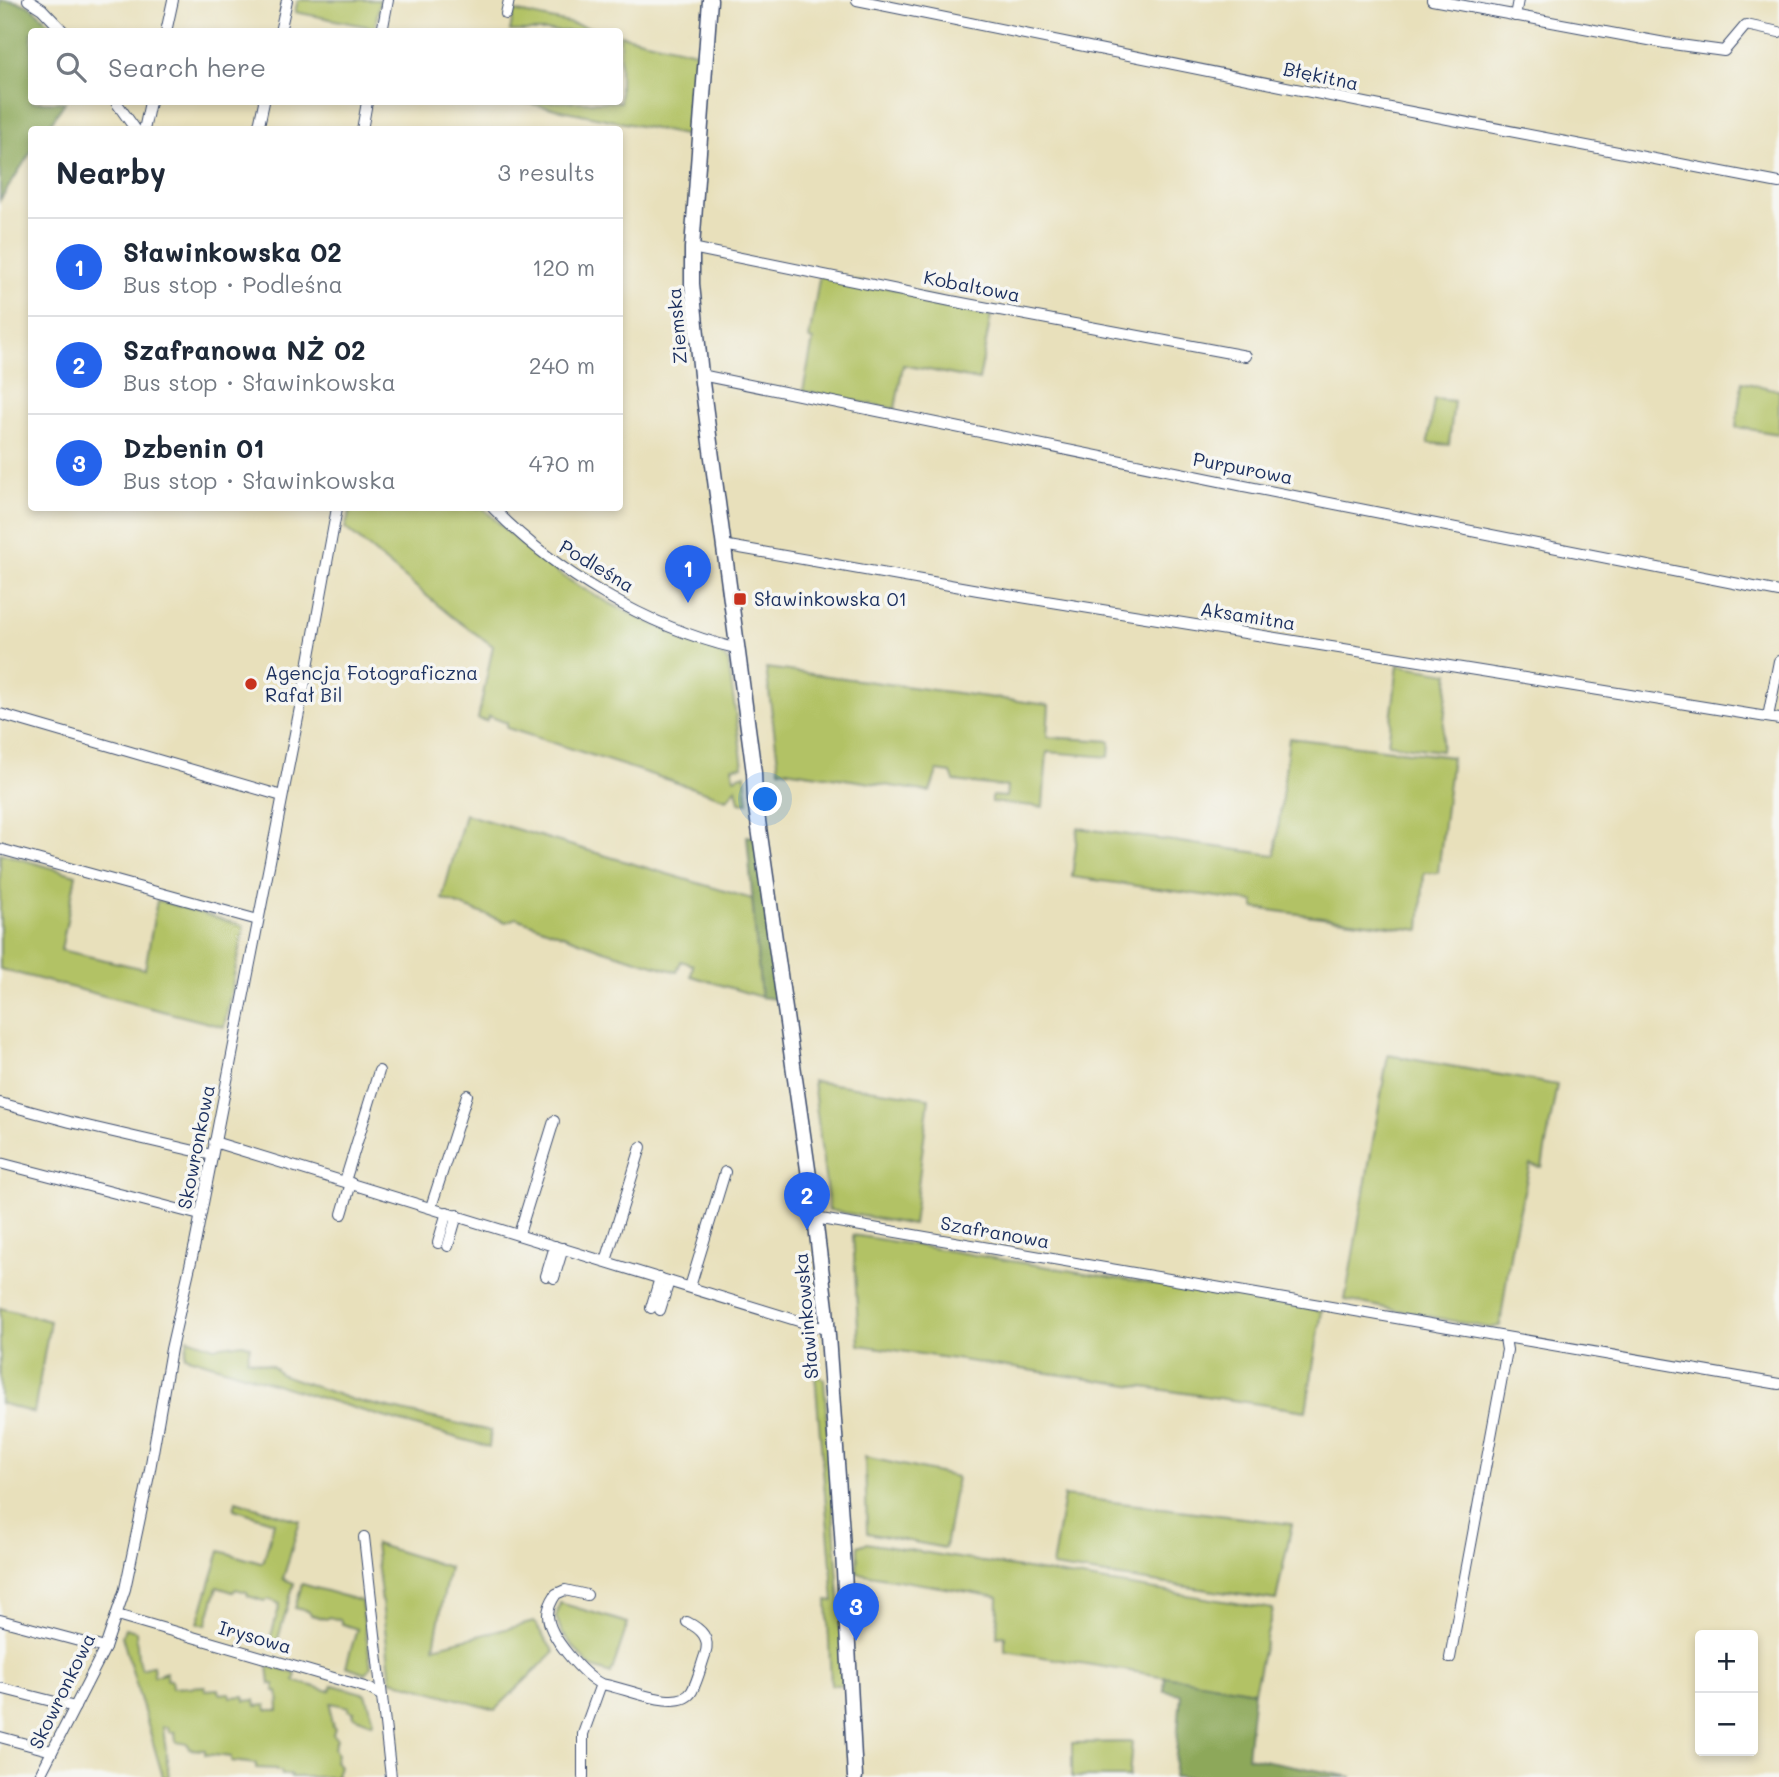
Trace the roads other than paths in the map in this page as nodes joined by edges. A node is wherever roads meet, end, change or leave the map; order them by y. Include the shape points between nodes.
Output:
1 (28, 0) edge
2 (173, 0) edge
3 (286, 0) edge
4 (388, 0) edge
5 (509, 0) edge
6 (710, 0) edge
7 (857, 0) edge
8 (1432, 0) edge
9 (1518, 0) edge
10 (506, 14) dead end
11 (1515, 16) junction
12 (60, 28) edge
13 (167, 28) edge
14 (280, 28) edge
15 (383, 28) edge
16 (1779, 32) edge
17 (118, 105) edge
18 (149, 105) edge
19 (263, 105) edge
20 (366, 105) edge
21 (133, 126) edge
22 (145, 126) edge
23 (259, 126) edge
24 (363, 126) edge
25 (1779, 183) edge
26 (692, 248) junction
27 (1245, 356) dead end
28 (701, 375) junction
29 (336, 511) edge
30 (496, 511) edge
31 (723, 545) junction
32 (1779, 592) edge
33 (735, 648) junction
34 (1779, 661) edge
35 (0, 714) edge
36 (1774, 718) edge
37 (282, 796) junction
38 (0, 849) edge
39 (258, 920) junction
40 (379, 1071) dead end
41 (467, 1095) dead end
42 (0, 1102) edge
43 (554, 1121) dead end
44 (214, 1142) junction
45 (641, 1147) dead end
46 (212, 1155) junction
47 (0, 1163) edge
48 (725, 1171) dead end
49 (348, 1182) junction
50 (431, 1208) junction
51 (342, 1214) dead end
52 (452, 1214) junction
53 (200, 1215) junction
54 (816, 1219) junction
55 (519, 1234) junction
56 (443, 1245) dead end
57 (559, 1247) junction
58 (606, 1261) junction
59 (550, 1277) dead end
60 (664, 1279) junction
61 (690, 1287) junction
62 (655, 1309) dead end
63 (828, 1330) junction
64 (1505, 1338) junction
65 (1779, 1384) edge
66 (364, 1537) dead end
67 (587, 1595) dead end
68 (117, 1615) junction
69 (0, 1620) edge
70 (687, 1622) dead end
71 (105, 1648) junction
72 (1450, 1658) dead end
73 (601, 1684) junction
74 (0, 1688) edge
75 (381, 1695) junction
76 (75, 1707) junction
77 (0, 1737) edge
78 (52, 1751) junction
79 (38, 1777) edge
80 (391, 1777) edge
81 (583, 1777) edge
82 (855, 1777) edge

1 - 12 street
2 - 13 street
3 - 14 street
4 - 15 street
5 - 10 street
6 - 26 street, Ziemska
7 - 25 street, Błękitna
8 - 11 street
9 - 11 street
11 - 16 street via 1724,51 1746,25
17 - 21 street
18 - 22 street
19 - 23 street
20 - 24 street
26 - 27 street, Kobaltowa
26 - 28 street, Ziemska
28 - 31 street, Ziemska
28 - 32 street, Purpurowa
29 - 37 street, Skowronkowa
30 - 33 street, Podleśna via 549,559 610,596 657,620
31 - 33 street, Ziemska
31 - 36 street, Aksamitna
33 - 54 street, Sławinkowska
34 - 36 street
35 - 37 street
37 - 39 street, Skowronkowa
38 - 39 street
39 - 44 street, Skowronkowa
40 - 49 street
41 - 50 street
42 - 46 street
43 - 55 street
44 - 46 street, Skowronkowa
44 - 49 street
45 - 58 street
46 - 53 street, Skowronkowa
47 - 53 street
48 - 61 street
49 - 50 street
49 - 51 street
50 - 52 street
52 - 55 street
52 - 56 street
53 - 68 street, Skowronkowa
54 - 63 street, Sławinkowska
54 - 64 street, Szafranowa
55 - 57 street
57 - 58 street
57 - 59 street
58 - 60 street
60 - 61 street
60 - 62 street
61 - 63 street
63 - 82 street, Sławinkowska
64 - 65 street, Szafranowa
64 - 72 street via 1507,1349
66 - 75 street
67 - 73 street via 565,1590 556,1594 548,1615 554,1634 584,1672
68 - 71 street, Skowronkowa
68 - 75 street, Irysowa
69 - 71 street
70 - 73 street via 701,1629 707,1649 687,1697 666,1701
71 - 76 street, Skowronkowa
73 - 81 street via 583,1734
74 - 76 street
75 - 80 street
76 - 78 street, Skowronkowa
77 - 78 street
78 - 79 street, Skowronkowa

